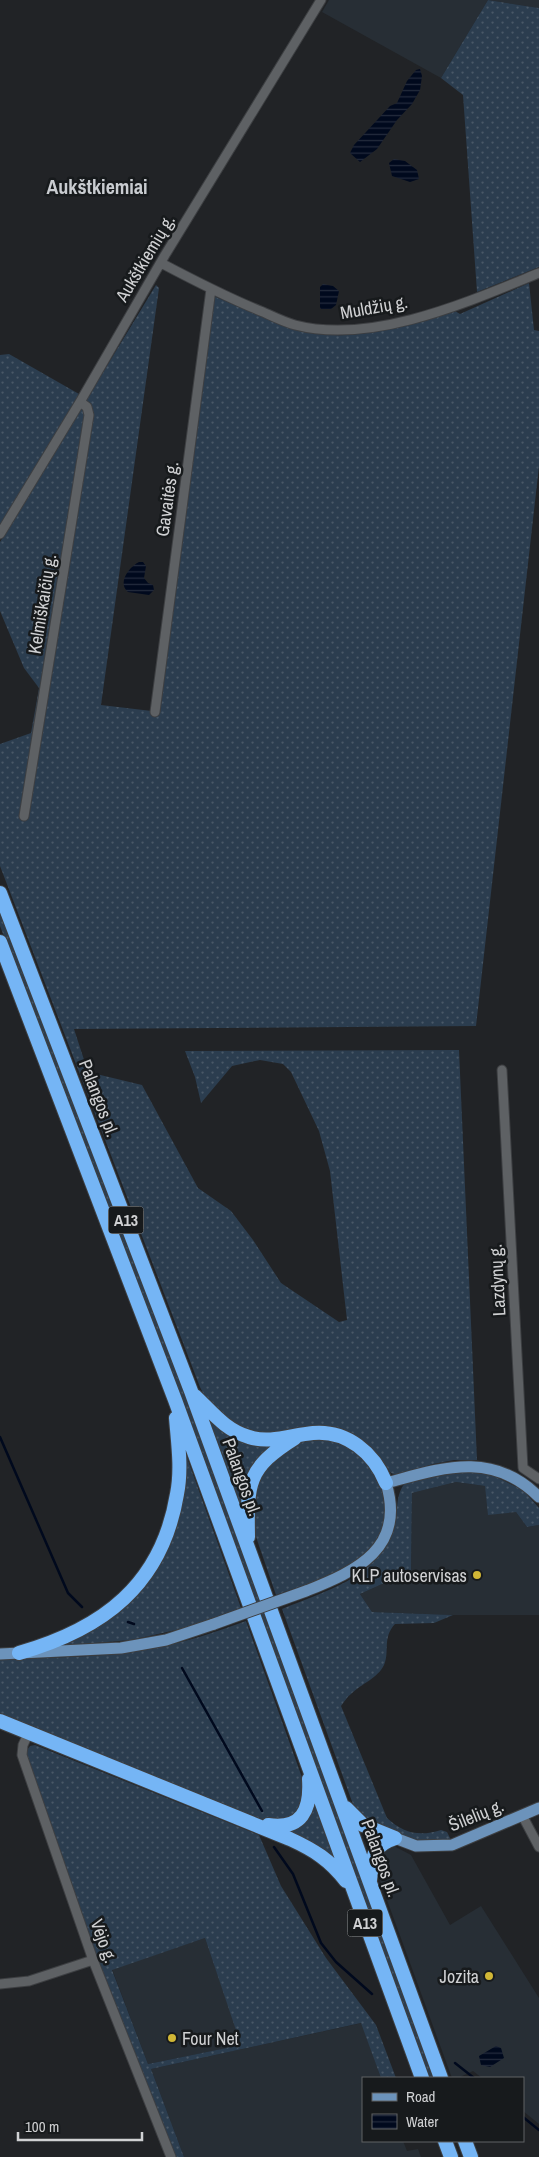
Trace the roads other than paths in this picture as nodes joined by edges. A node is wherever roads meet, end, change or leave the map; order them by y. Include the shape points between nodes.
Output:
1 (321, 0) edge
2 (161, 263) junction
3 (539, 273) edge
4 (211, 289) junction
5 (80, 402) junction
6 (0, 534) edge
7 (155, 712) dead end
8 (24, 816) dead end
9 (0, 893) edge
10 (0, 942) edge
11 (502, 1070) dead end
12 (191, 1391) junction
13 (175, 1400) junction
14 (298, 1436) junction
15 (539, 1479) edge
16 (386, 1483) junction
17 (539, 1497) edge
18 (248, 1548) junction
19 (19, 1653) junction
20 (0, 1654) edge
21 (0, 1721) edge
22 (29, 1732) junction
23 (309, 1767) junction
24 (342, 1803) junction
25 (539, 1808) edge
26 (522, 1815) junction
27 (252, 1823) junction
28 (395, 1838) junction
29 (539, 1847) edge
30 (370, 1881) junction
31 (354, 1891) junction
32 (93, 1960) junction
33 (0, 1984) edge
34 (422, 2077) edge
35 (442, 2077) edge
36 (445, 2142) edge
37 (465, 2142) edge
38 (171, 2157) edge
39 (451, 2157) edge
40 (471, 2157) edge

1 - 2 street, Aukštkiemių g.
2 - 4 street, Muldžių g.
2 - 5 street, Aukštkiemių g.
3 - 4 street, Muldžių g. via 463,304 381,326 349,331 293,325
4 - 7 street, Gavaitės g.
5 - 6 street, Aukštkiemių g.
5 - 8 street, Kelmiškaičių g. via 90,415
9 - 12 highway, Palangos pl. / A13
10 - 13 highway, Palangos pl. / A13
11 - 15 street, Lazdynų g. via 524,1468
12 - 14 highway via 224,1425 241,1435 269,1440
12 - 18 highway, Palangos pl. / A13
13 - 19 highway via 178,1493 172,1520 152,1565 139,1583 106,1615 45,1646
13 - 23 highway, Palangos pl. / A13
14 - 16 highway via 322,1433 349,1440 372,1457
14 - 18 highway via 266,1457 252,1481 247,1508
16 - 17 main road via 432,1469 474,1466 510,1477
16 - 19 main road, bridge via 390,1517 384,1539 376,1552 355,1570 306,1591 150,1644
18 - 24 highway, Palangos pl. / A13
19 - 20 main road
21 - 22 highway
22 - 27 highway
22 - 32 street, Vėjo g. via 22,1755
23 - 27 highway via 309,1801 299,1819 285,1826
23 - 31 highway, Palangos pl. / A13
24 - 28 highway via 363,1825
24 - 30 highway, Palangos pl. / A13
25 - 26 main road, Šilelių g.
26 - 28 main road, Šilelių g. via 452,1845 416,1846
26 - 29 street
27 - 31 highway via 310,1848 333,1865
28 - 30 highway via 380,1844 374,1853
30 - 35 highway, Palangos pl. / A13
31 - 34 highway, Palangos pl. / A13
32 - 33 street via 29,1981
32 - 38 street, Vėjo g.
36 - 39 highway
37 - 40 highway

